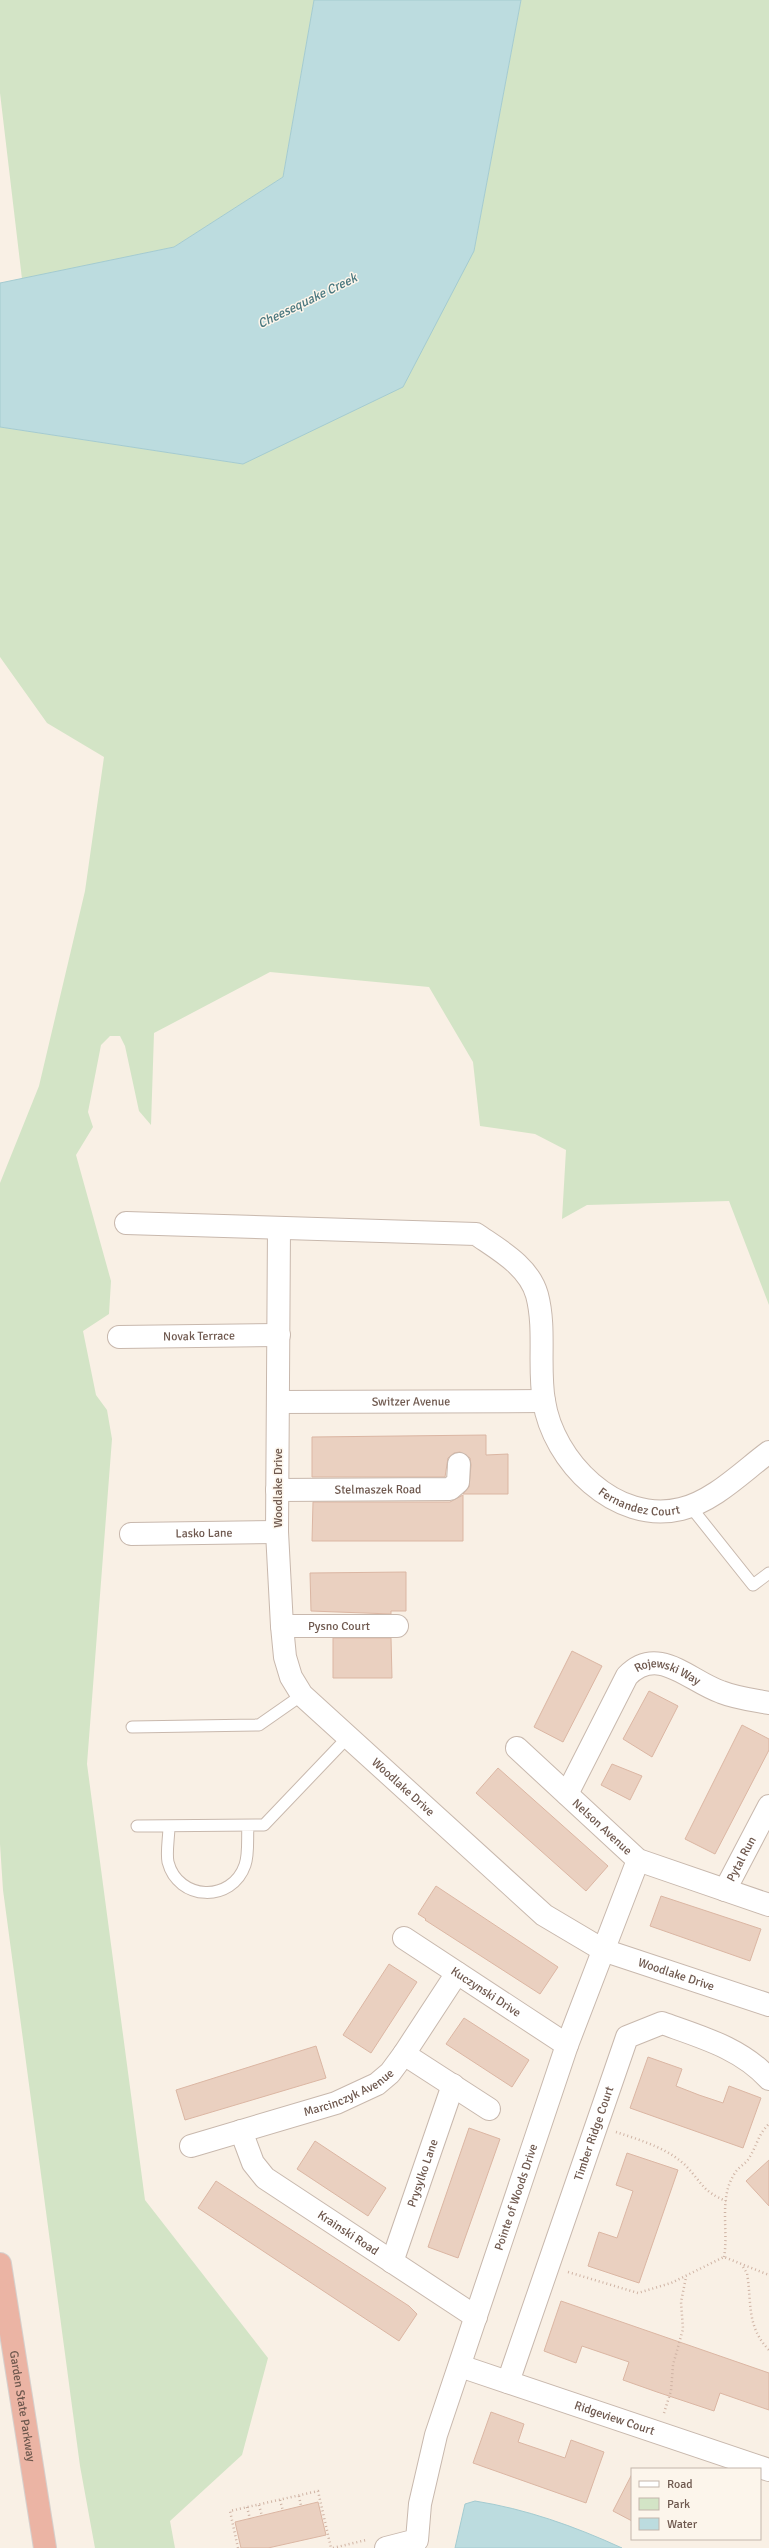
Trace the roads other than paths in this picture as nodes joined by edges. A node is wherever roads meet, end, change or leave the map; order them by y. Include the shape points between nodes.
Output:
1 (126, 1223) dead end
2 (279, 1228) junction
3 (279, 1335) junction
4 (119, 1337) dead end
5 (544, 1401) junction
6 (278, 1402) junction
7 (769, 1452) edge
8 (459, 1464) dead end
9 (277, 1490) junction
10 (690, 1506) junction
11 (277, 1532) junction
12 (130, 1534) dead end
13 (769, 1573) edge
14 (282, 1626) junction
15 (397, 1626) dead end
16 (302, 1694) junction
17 (769, 1704) edge
18 (132, 1727) dead end
19 (348, 1737) junction
20 (517, 1748) dead end
21 (567, 1794) junction
22 (769, 1806) edge
23 (136, 1826) dead end
24 (169, 1826) junction
25 (248, 1826) junction
26 (638, 1860) junction
27 (725, 1890) junction
28 (769, 1905) edge
29 (404, 1938) dead end
30 (603, 1950) junction
31 (457, 1973) junction
32 (769, 2006) edge
33 (567, 2045) junction
34 (404, 2054) junction
35 (769, 2079) edge
36 (453, 2085) junction
37 (490, 2109) dead end
38 (240, 2131) junction
39 (191, 2146) dead end
40 (392, 2262) junction
41 (0, 2264) edge
42 (476, 2317) junction
43 (460, 2366) junction
44 (508, 2382) junction
45 (769, 2470) edge
46 (379, 2544) edge
47 (45, 2548) edge

1 - 2 street, Fernandez Court
2 - 3 street, Woodlake Drive
2 - 5 street, Fernandez Court via 476,1234 518,1263 537,1294
3 - 4 street, Novak Terrace
3 - 6 street, Woodlake Drive
5 - 6 street, Switzer Avenue
5 - 10 street, Fernandez Court via 563,1452 581,1474 602,1492 626,1504 652,1512
6 - 9 street, Woodlake Drive
7 - 10 street, Fernandez Court via 707,1499
8 - 9 street, Stelmaszek Road via 458,1482 450,1489
9 - 11 street, Woodlake Drive
10 - 13 lane via 753,1585
11 - 12 street, Lasko Lane
11 - 14 street, Woodlake Drive
14 - 15 street, Pysno Court
14 - 16 street, Woodlake Drive via 285,1658 291,1677
16 - 18 lane via 259,1725
16 - 19 street, Woodlake Drive
17 - 21 street, Rojewski Way via 721,1692 661,1663 648,1663 636,1667 627,1676
19 - 25 lane via 264,1826
19 - 30 street, Woodlake Drive via 544,1915
20 - 21 street, Nelson Avenue
21 - 26 street, Nelson Avenue
22 - 27 street, Pytal Run
23 - 24 lane
24 - 25 lane
24 - 25 lane via 168,1862 176,1877 191,1889 210,1894 232,1886 246,1865
26 - 27 street, Nelson Avenue
26 - 30 street, Pointe of Woods Drive
27 - 28 street, Nelson Avenue
29 - 31 street, Kuczynski Drive
30 - 32 street, Woodlake Drive
30 - 33 street, Pointe of Woods Drive
31 - 33 street, Kuczynski Drive
31 - 34 street, Marcinczyk Avenue
33 - 42 street, Pointe of Woods Drive
34 - 36 street
34 - 38 street, Marcinczyk Avenue via 390,2073 363,2092
35 - 44 street, Timber Ridge Court via 756,2064 735,2051 662,2023 627,2037
36 - 37 street
36 - 40 street, Prysylko Lane
38 - 39 street, Marcinczyk Avenue
38 - 40 street, Krainski Road via 253,2163 265,2178
40 - 42 street, Krainski Road
41 - 47 highway, Garden State Parkway
42 - 43 street, Pointe of Woods Drive
43 - 44 street, Ridgeview Court
43 - 46 street, Pointe of Woods Drive via 426,2469 417,2540
44 - 45 street, Ridgeview Court

